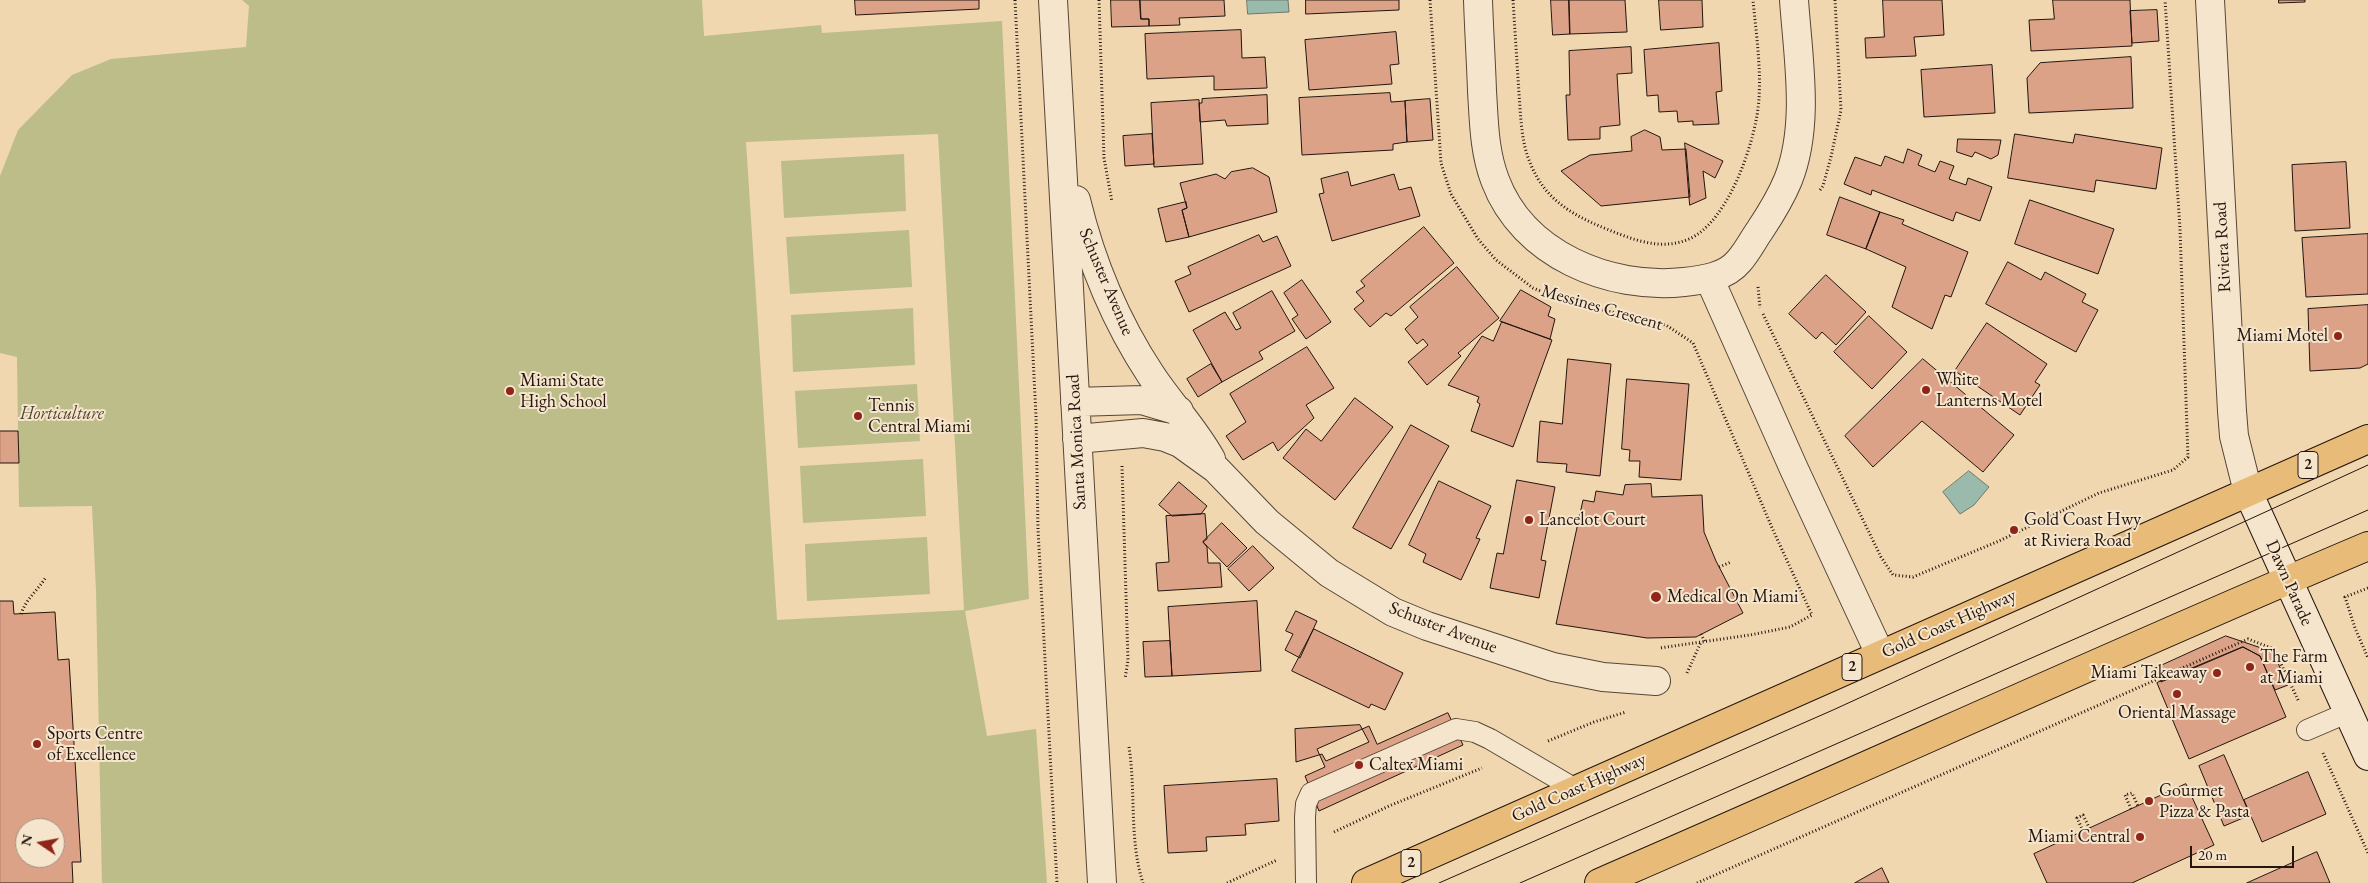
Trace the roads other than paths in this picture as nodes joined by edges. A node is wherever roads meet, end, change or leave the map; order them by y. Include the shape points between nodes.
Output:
1 (1053, 0) edge
2 (1478, 0) edge
3 (1794, 0) edge
4 (2210, 0) edge
5 (1061, 142) junction
6 (1710, 280) junction
7 (1075, 402) junction
8 (1178, 411) junction
9 (1077, 439) junction
10 (2368, 439) edge
11 (1216, 469) junction
12 (2248, 492) junction
13 (2368, 546) edge
14 (2288, 580) junction
15 (1880, 654) junction
16 (1656, 682) dead end
17 (2348, 712) junction
18 (2307, 730) dead end
19 (2368, 756) edge
20 (1576, 790) junction
21 (1102, 883) edge
22 (1306, 883) edge
23 (1366, 883) edge
24 (1599, 883) edge

1 - 5 street, Santa Monica Road
2 - 6 street, Messines Crescent via 1485,146 1495,182 1515,216 1539,241 1565,259 1600,274 1633,282 1672,284
3 - 6 street, Messines Crescent via 1801,98 1797,142 1788,180 1739,263
4 - 12 street, Riviera Road via 2232,411 2234,436
5 - 7 street, Santa Monica Road
5 - 8 street, Schuster Avenue via 1084,233 1105,289 1137,352
6 - 15 street
7 - 8 street via 1142,400
7 - 9 street, Santa Monica Road
8 - 11 street, Schuster Avenue via 1197,434
9 - 11 street, Schuster Avenue via 1143,434 1165,436
9 - 21 street, Santa Monica Road
10 - 12 highway, Gold Coast Highway / 2
11 - 16 street, Schuster Avenue via 1267,522 1328,573 1393,612 1553,666
12 - 14 street, Dawn Parade
12 - 15 highway, Gold Coast Highway / 2
13 - 14 highway
14 - 17 street, Dawn Parade
14 - 24 highway
15 - 20 highway, Gold Coast Highway / 2
17 - 18 lane
17 - 19 street, Dawn Parade
20 - 22 lane via 1475,732 1456,729 1311,793 1305,817
20 - 23 highway, Gold Coast Highway / 2

